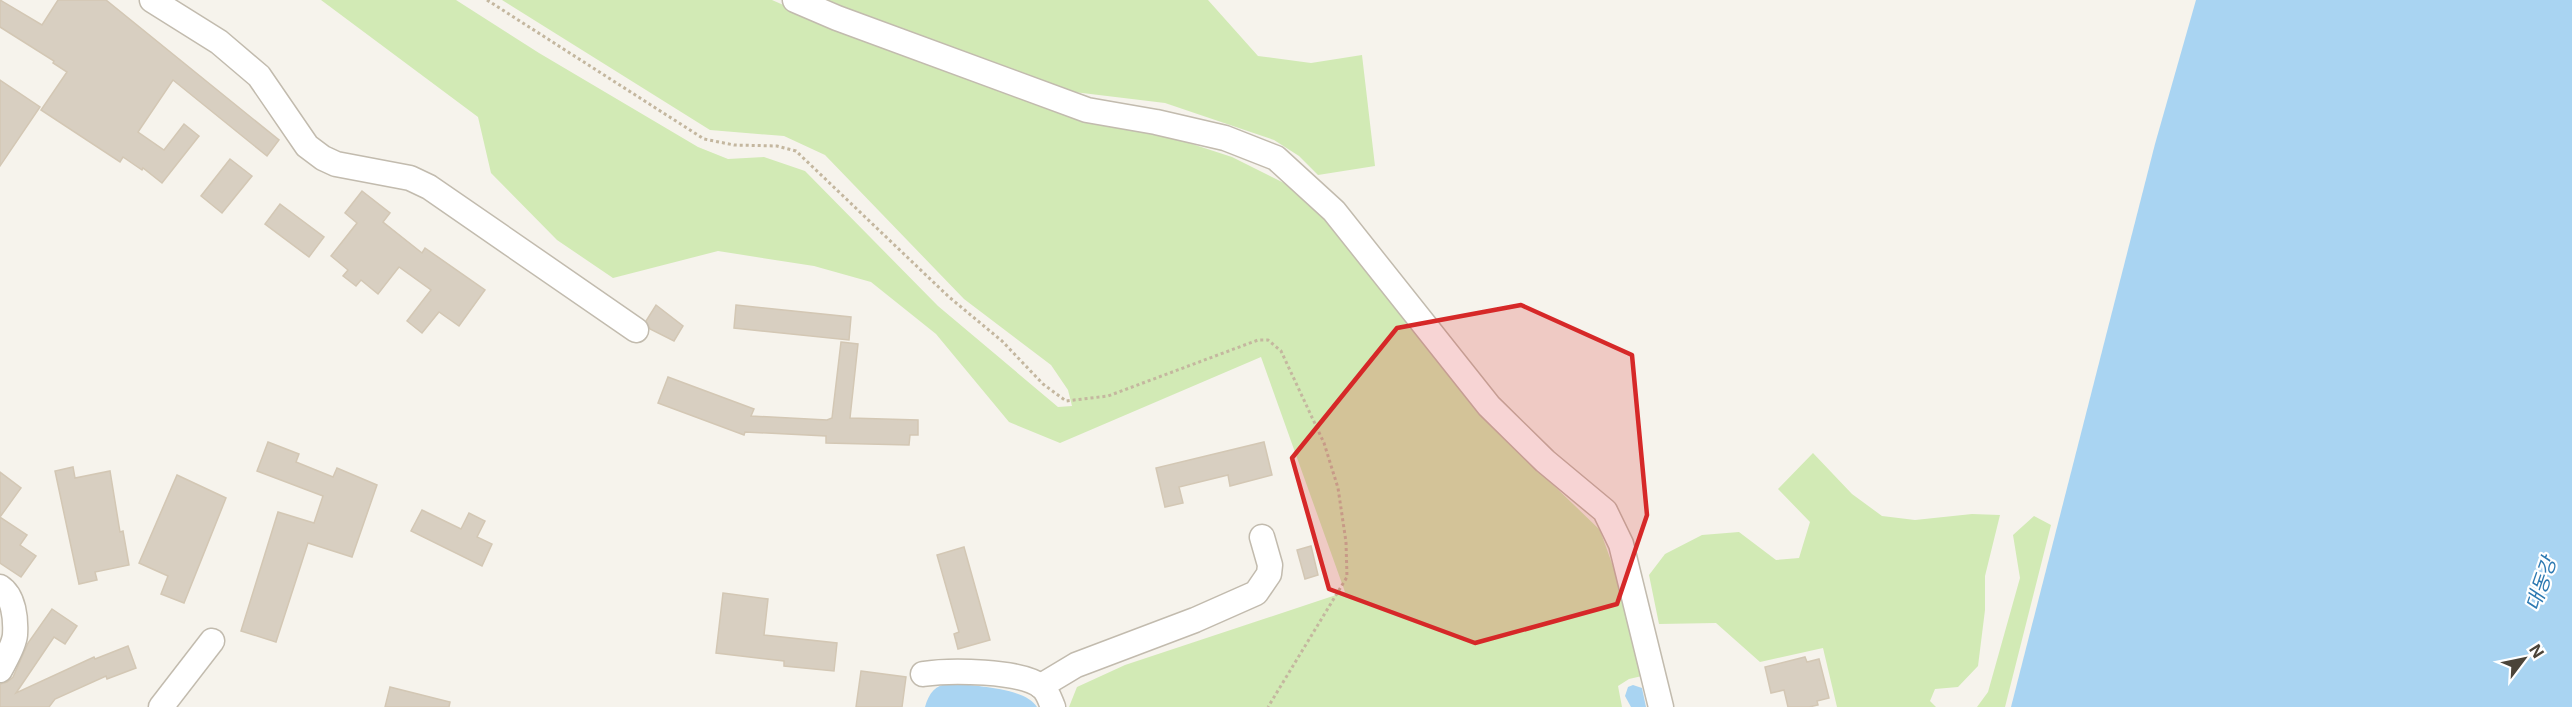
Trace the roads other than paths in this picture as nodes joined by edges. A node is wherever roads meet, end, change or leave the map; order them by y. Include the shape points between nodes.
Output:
1 (152, 0) edge
2 (795, 0) edge
3 (636, 330) dead end
4 (1262, 537) dead end
5 (0, 587) edge
6 (212, 641) dead end
7 (0, 670) edge
8 (923, 674) dead end
9 (1041, 686) junction
10 (161, 707) edge
11 (1053, 707) edge
12 (1661, 707) edge

1 - 3 street via 219,42 259,76 307,146 323,158 410,178 429,187
2 - 12 street via 1087,110 1225,138 1276,158 1334,211 1489,406 1545,461 1605,511 1621,544
4 - 9 street via 1270,565 1269,574 1256,592 1195,620 1076,664
5 - 7 street via 7,592 13,610 15,637
6 - 10 street
8 - 9 street via 977,672 1014,677
9 - 11 street

